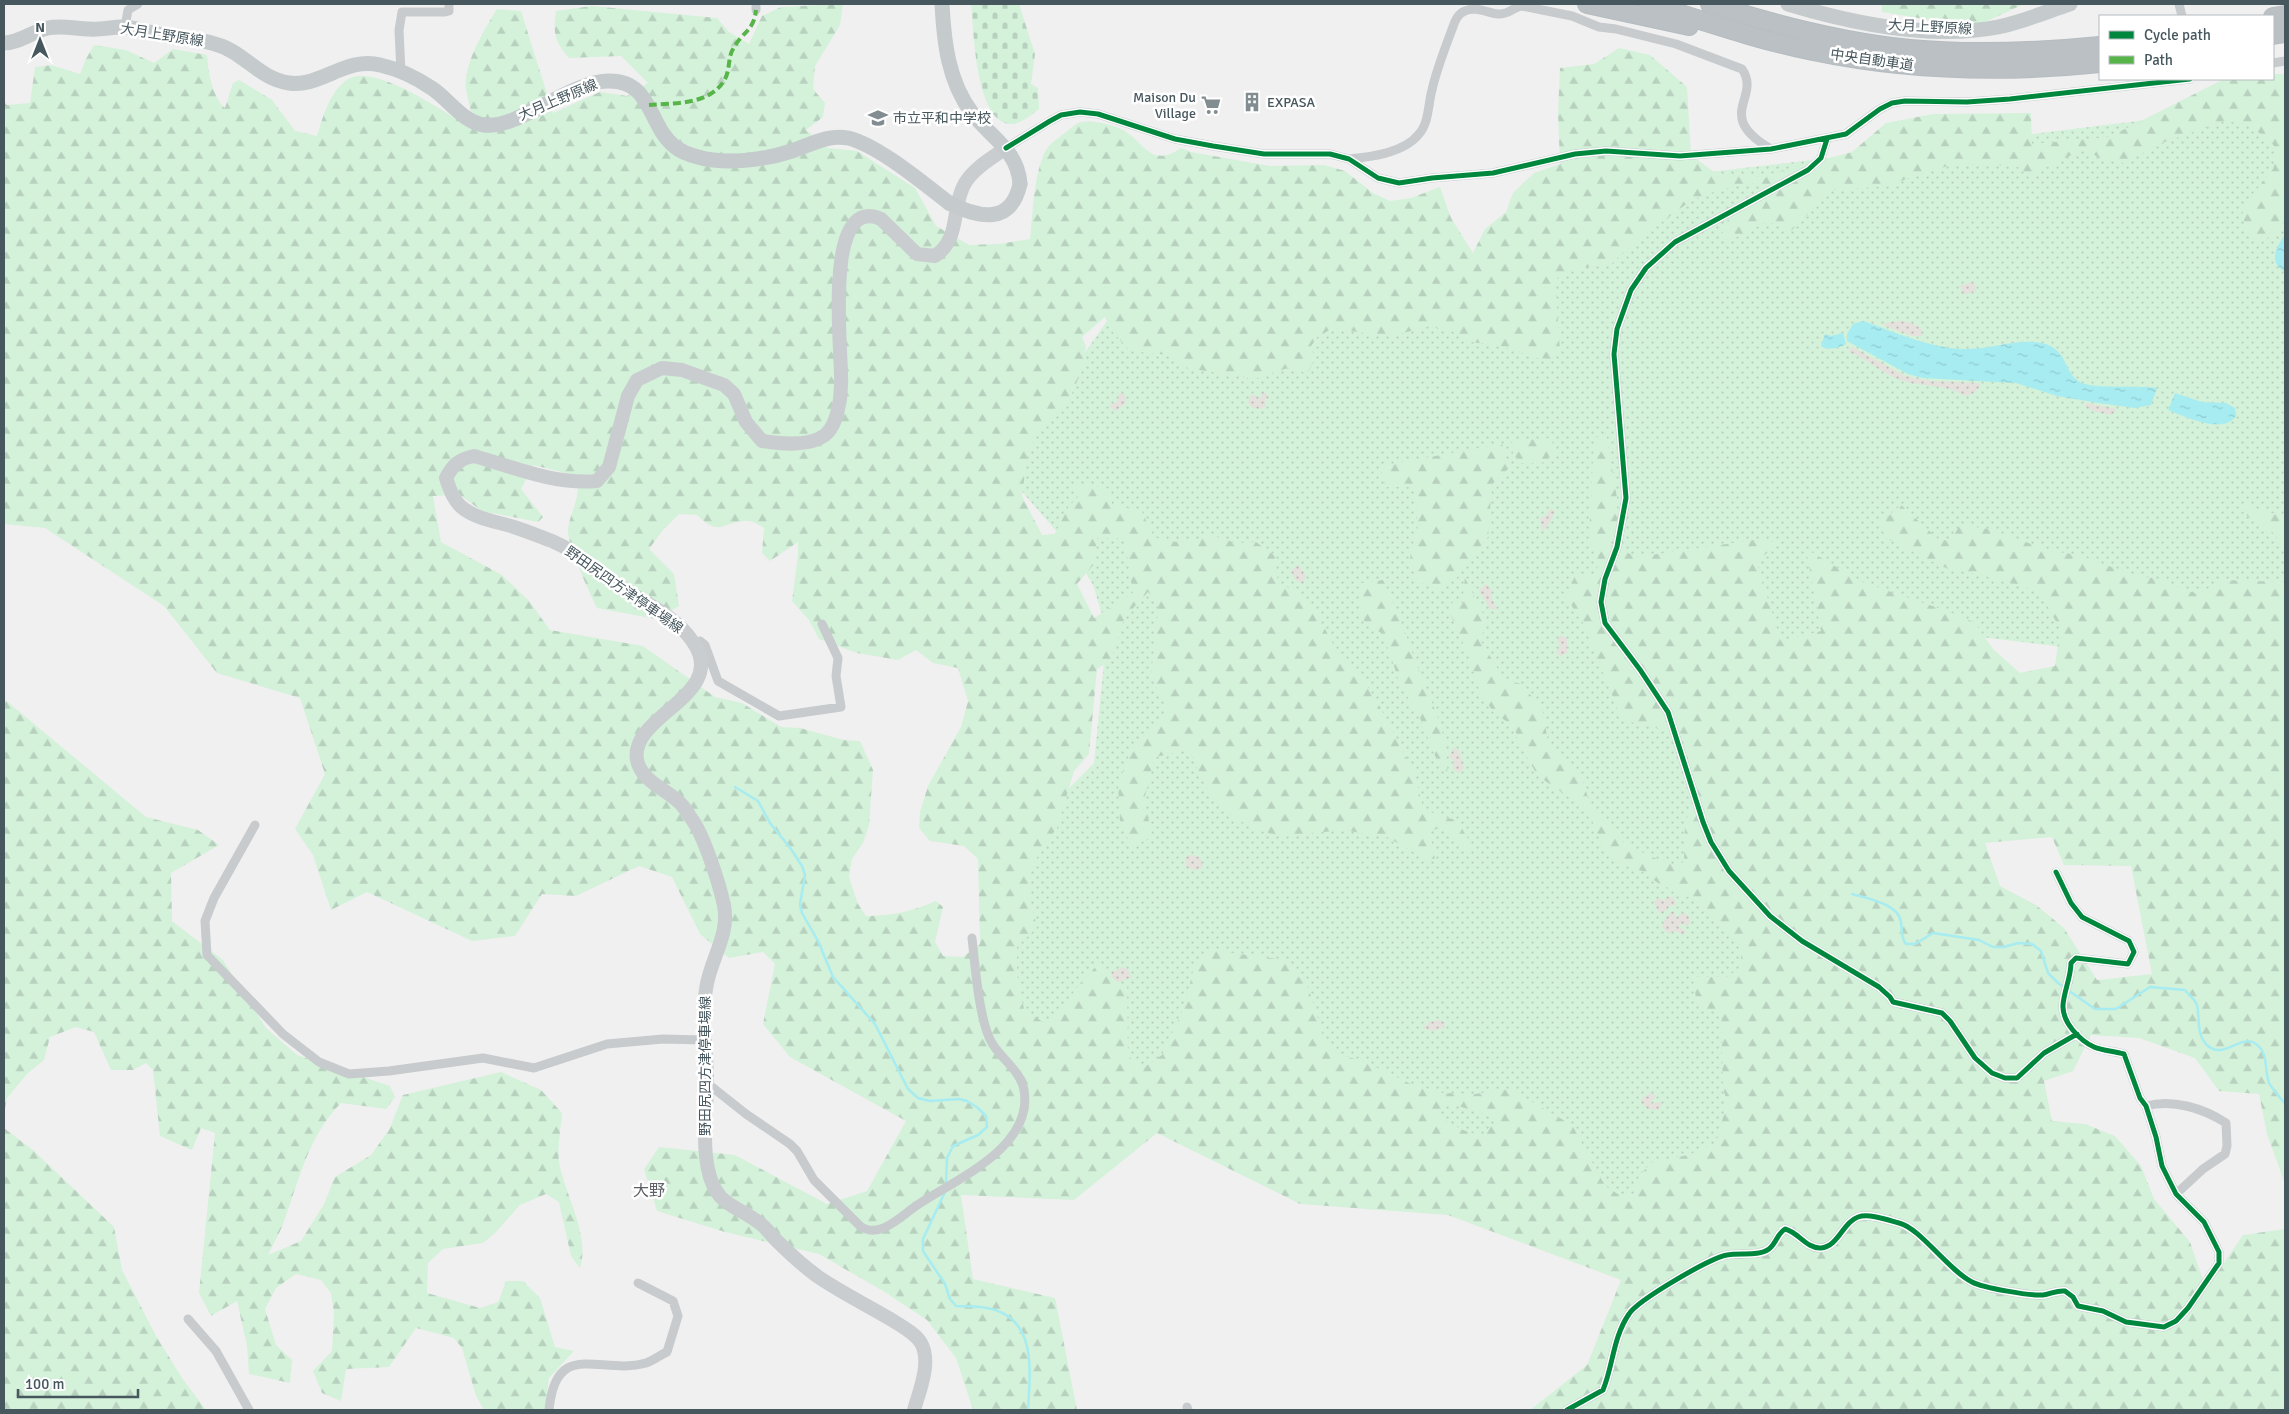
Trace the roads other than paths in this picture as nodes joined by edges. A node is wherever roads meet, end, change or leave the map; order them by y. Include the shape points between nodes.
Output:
1 (138, 4) edge
2 (942, 4) edge
3 (1587, 4) edge
4 (1650, 4) edge
5 (1710, 4) edge
6 (1788, 4) edge
7 (2070, 4) edge
8 (2179, 4) edge
9 (450, 5) dead end
10 (2182, 15) edge
11 (125, 27) junction
12 (4, 43) edge
13 (2099, 46) edge
14 (1812, 51) junction
15 (2099, 63) edge
16 (401, 72) junction
17 (2181, 80) edge
18 (1827, 140) junction
19 (1006, 148) junction
20 (1771, 149) junction
21 (1349, 159) junction
22 (822, 624) dead end
23 (695, 644) junction
24 (255, 825) dead end
25 (2056, 872) dead end
26 (972, 938) dead end
27 (2077, 1034) junction
28 (704, 1040) junction
29 (707, 1083) junction
30 (2146, 1106) junction
31 (2176, 1194) junction
32 (638, 1283) dead end
33 (188, 1319) dead end
34 (249, 1410) edge
35 (549, 1410) edge
36 (914, 1410) edge
37 (1568, 1410) edge

1 - 11 street via 128,10
2 - 19 main road, 大月上野原線 via 945,47 958,86 972,112
3 - 14 highway
4 - 14 highway, 中央自動車道
5 - 13 highway, 中央自動車道 via 1819,34 1910,49 2002,52
6 - 7 main road, 大月上野原線 via 1857,21 1951,31 1999,27
8 - 10 street
9 - 16 street via 449,11 445,12 402,12 399,30
11 - 12 main road, 大月上野原線 via 94,30 50,27
11 - 16 main road, 大月上野原線 via 219,45 268,77 286,83 299,84 356,64 379,64
14 - 15 highway, 中央自動車道 via 1953,70
16 - 19 main road, 大月上野原線, bridge via 432,88 464,116 484,125 507,121 596,82 619,82 639,92 673,146 686,153 725,161 792,151 831,138 845,138 875,150 949,204 979,215 1005,211 1020,184 1016,163
17 - 18 street via 2010,100 1892,102 1846,134
18 - 20 street
18 - 27 street via 1821,158 1808,170 1675,242 1646,268 1631,290 1617,329 1614,354 1626,498 1618,547 1602,590 1606,623 1668,712 1711,842 1729,871 1770,916 1802,941 1879,987 1892,1002 1942,1013 1975,1058 1992,1073 2005,1078 2017,1078 2044,1053
19 - 21 street via 1050,121 1080,112 1098,114 1175,140 1264,154 1330,154
19 - 23 main road, 野田尻四方津停車場線 via 965,182 950,240 935,256 917,254 874,216 857,220 846,233 840,262 842,385 832,428 826,434 812,442 762,442 746,422 734,394 724,385 682,370 662,368 637,380 628,396 609,468 597,481 564,481 474,456 462,458 453,465 446,478 450,491 463,508 571,551 680,627
20 - 21 street via 1680,156 1606,151 1575,154 1493,173 1399,184 1378,178
20 - 21 street via 1757,141 1744,125 1741,116 1748,82 1742,69 1676,44 1522,6 1500,14 1475,9 1464,11 1456,18 1420,134 1397,148 1370,157
22 - 23 street via 838,658 836,676 841,707 779,716 718,680 705,645 700,641
23 - 28 main road, 野田尻四方津停車場線 via 700,666 698,678 690,691 648,729 636,759 642,772 680,803 694,822 724,904 725,934 706,987
24 - 28 street via 204,920 207,955 283,1034 319,1062 349,1074 483,1058 534,1068 607,1044 663,1039
25 - 27 street via 2075,910 2082,917 2129,940 2134,952 2128,964 2083,958 2076,958 2071,963 2063,1014
26 - 29 street via 985,1022 992,1043 1024,1090 1021,1117 1010,1137 984,1165 881,1230 866,1230 860,1226 814,1180 790,1144
27 - 30 street via 2095,1048 2124,1054
28 - 29 main road, 野田尻四方津停車場線
29 - 36 main road, 野田尻四方津停車場線 via 705,1143 709,1172 716,1191 730,1206 763,1225 816,1275 914,1336 923,1350 924,1370
30 - 31 street via 2162,1166
30 - 31 street via 2192,1106 2226,1123 2225,1154
31 - 37 street via 2204,1222 2219,1252 2219,1262 2188,1308 2176,1321 2164,1327 2126,1322 2104,1311 2084,1309 2065,1291 2032,1295 1973,1283 1911,1228 1901,1223 1859,1216 1823,1248 1815,1247 1792,1230 1785,1229 1769,1249 1712,1260 1642,1302 1630,1312 1621,1328 1603,1390
32 - 35 street via 673,1301 678,1316 666,1352 647,1363 574,1364 559,1376 551,1392
33 - 34 street via 216,1351

